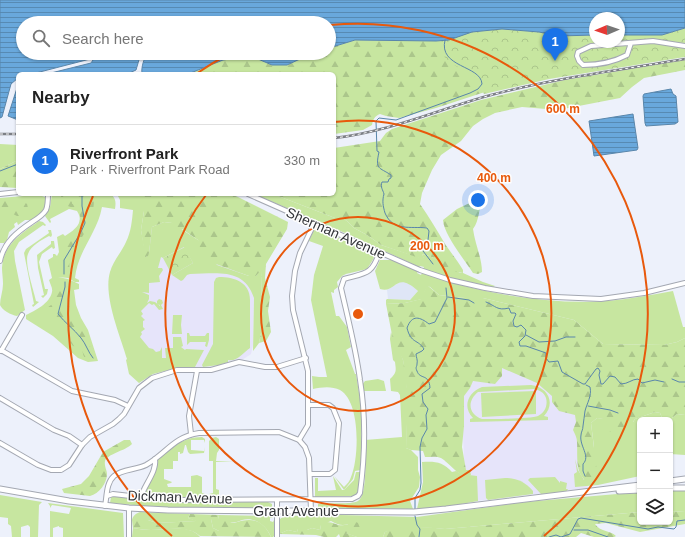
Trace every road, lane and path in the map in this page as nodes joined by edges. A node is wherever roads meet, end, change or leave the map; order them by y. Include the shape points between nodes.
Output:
1 (631, 43) junction
2 (685, 46) edge
3 (16, 192) edge
4 (0, 194) edge
5 (48, 196) edge
6 (252, 196) edge
7 (314, 224) junction
8 (379, 252) junction
9 (0, 261) edge
10 (685, 283) edge
11 (22, 315) dead end
12 (1, 351) edge
13 (306, 358) junction
14 (197, 371) junction
15 (0, 398) edge
16 (308, 405) junction
17 (128, 406) junction
18 (191, 434) junction
19 (299, 440) junction
20 (0, 443) edge
21 (82, 445) junction
22 (155, 459) junction
23 (310, 474) junction
24 (685, 479) edge
25 (673, 481) edge
26 (637, 485) edge
27 (673, 488) edge
28 (685, 488) edge
29 (0, 489) edge
30 (637, 490) edge
31 (592, 492) junction
32 (107, 496) junction
33 (141, 497) junction
34 (277, 500) junction
35 (311, 500) junction
36 (105, 506) junction
37 (129, 508) junction
38 (311, 511) junction
39 (277, 512) junction
40 (129, 537) edge
41 (276, 537) edge

1 - 1 street via 627,54 619,59 583,65 577,56 578,52 591,46
1 - 2 street via 653,41
3 - 4 street
5 - 9 street via 45,210 13,237 4,249
6 - 7 street, Sherman Avenue
7 - 8 street, Sherman Avenue
7 - 13 street via 300,253 292,296
8 - 10 street, Sherman Avenue via 450,280 533,296 601,299 644,293
8 - 35 street, Dickman Avenue via 372,269 344,279 341,288 360,380 363,408 363,471 360,493 352,499
11 - 12 street
12 - 17 street via 72,391 115,400
13 - 14 street via 277,366 265,367 239,362
13 - 16 street
14 - 17 street via 177,370 152,378 139,388
14 - 18 street via 188,416
15 - 21 street
16 - 19 street via 308,428
16 - 23 street via 329,405 339,423 335,470 330,474
17 - 21 street via 119,419 96,432
18 - 19 street via 279,432
18 - 22 street via 168,446
19 - 23 street via 309,458
20 - 21 street via 38,465 56,471 69,465
22 - 32 street via 113,477 108,485
22 - 33 street via 156,465
23 - 35 street
24 - 25 main road
26 - 31 main road, Grant Avenue
27 - 28 main road
29 - 36 main road, Grant Avenue
30 - 31 main road, Grant Avenue
31 - 38 main road, Grant Avenue via 420,511
32 - 33 street, Dickman Avenue via 113,494
32 - 36 street, Dickman Avenue
33 - 34 street, Dickman Avenue via 181,500
34 - 35 street, Dickman Avenue
34 - 39 street
35 - 38 street
36 - 37 main road, Grant Avenue
37 - 39 main road, Grant Avenue
37 - 40 street
38 - 39 main road, Grant Avenue
39 - 41 street

